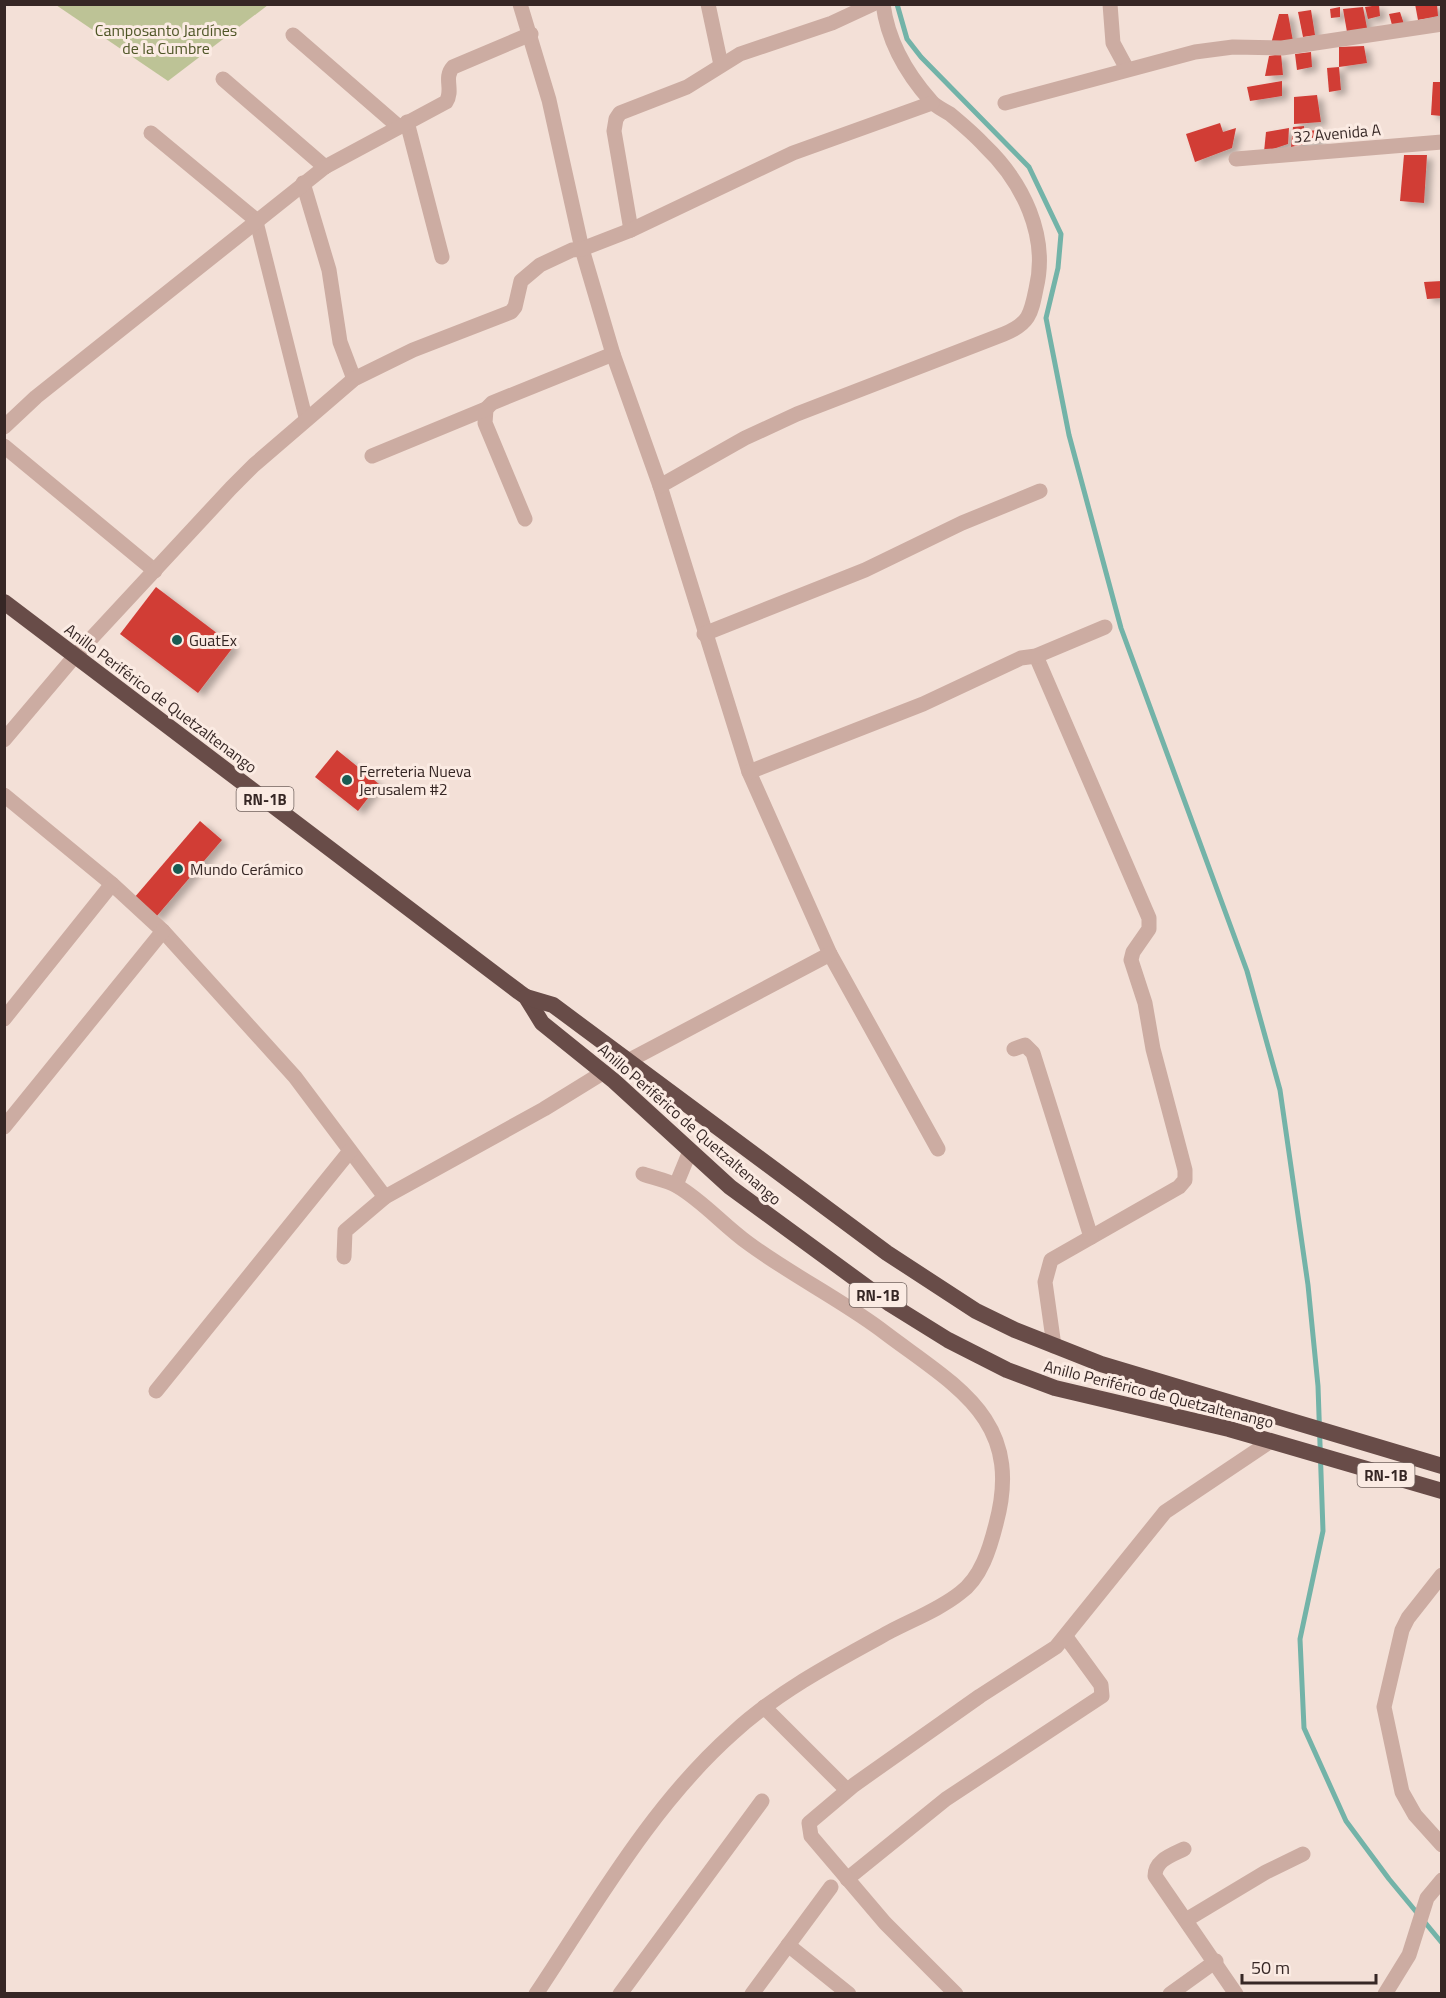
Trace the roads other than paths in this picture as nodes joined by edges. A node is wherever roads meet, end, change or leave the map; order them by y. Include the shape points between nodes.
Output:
1 (520, 4) edge
2 (708, 4) edge
3 (873, 4) edge
4 (883, 4) edge
5 (1110, 4) edge
6 (1442, 24) edge
7 (531, 34) junction
8 (293, 35) dead end
9 (721, 66) junction
10 (1127, 69) junction
11 (223, 79) dead end
12 (933, 103) junction
13 (1005, 103) dead end
14 (403, 124) junction
15 (151, 133) dead end
16 (1442, 142) edge
17 (1236, 159) dead end
18 (325, 167) junction
19 (303, 183) junction
20 (256, 220) junction
21 (631, 230) junction
22 (582, 249) junction
23 (442, 256) dead end
24 (613, 354) junction
25 (354, 379) junction
26 (486, 409) junction
27 (306, 419) junction
28 (4, 427) edge
29 (4, 446) edge
30 (372, 456) dead end
31 (660, 486) junction
32 (1040, 490) dead end
33 (525, 519) dead end
34 (155, 571) junction
35 (4, 602) edge
36 (1105, 627) dead end
37 (704, 634) junction
38 (75, 656) junction
39 (1036, 656) junction
40 (4, 740) edge
41 (748, 772) junction
42 (4, 795) edge
43 (112, 884) junction
44 (163, 931) junction
45 (830, 954) junction
46 (526, 998) junction
47 (4, 1019) edge
48 (1014, 1049) dead end
49 (628, 1061) junction
50 (604, 1072) junction
51 (4, 1127) edge
52 (938, 1149) dead end
53 (350, 1151) junction
54 (690, 1151) junction
55 (643, 1174) dead end
56 (676, 1185) junction
57 (385, 1197) junction
58 (1091, 1238) junction
59 (344, 1257) dead end
60 (1054, 1346) junction
61 (156, 1391) dead end
62 (1271, 1441) junction
63 (1442, 1466) edge
64 (1442, 1491) edge
65 (1442, 1575) edge
66 (1066, 1637) junction
67 (764, 1707) junction
68 (847, 1790) junction
69 (762, 1801) dead end
70 (1442, 1845) edge
71 (1184, 1849) dead end
72 (1303, 1854) dead end
73 (847, 1879) junction
74 (1442, 1880) edge
75 (831, 1887) dead end
76 (1186, 1920) junction
77 (788, 1945) junction
78 (1216, 1962) junction
79 (536, 1994) edge
80 (620, 1994) edge
81 (752, 1994) edge
82 (849, 1994) edge
83 (956, 1994) edge
84 (1170, 1994) edge
85 (1236, 1994) edge
86 (1385, 1994) edge

1 - 7 street
2 - 9 street
3 - 9 street via 832,23 751,50
4 - 12 street via 897,56
5 - 10 street via 1113,43
6 - 10 street via 1282,48 1218,49
7 - 14 street via 453,67 447,76 450,92 446,102
7 - 22 street
8 - 14 street
9 - 21 street via 695,83 625,110 616,119 616,152
10 - 13 street
11 - 18 street
12 - 21 street via 793,153
12 - 31 street via 994,155 1034,218 1040,265 1031,310 1024,323 797,414
14 - 18 street
14 - 23 street
15 - 20 street
16 - 17 street, 32 Avenida A
18 - 19 street
19 - 20 street
19 - 25 street via 329,270 340,342
20 - 27 street
20 - 28 street
21 - 22 street
22 - 24 street
22 - 25 street via 531,270 521,281 515,308 509,313 413,350
24 - 26 street via 492,403
24 - 31 street
25 - 27 street
26 - 30 street
26 - 33 street via 485,423
27 - 34 street via 254,465
29 - 34 street
31 - 37 street
32 - 37 street via 865,570
34 - 38 street
35 - 38 highway, Anillo Periférico de Quetzaltenango / RN-1B
36 - 39 street
37 - 41 street
38 - 40 street
38 - 46 highway, Anillo Periférico de Quetzaltenango / RN-1B
39 - 41 street via 1022,658 922,704
39 - 58 street via 1149,918 1149,929 1131,960 1185,1170 1185,1180 1179,1187
41 - 45 street
42 - 43 street
43 - 44 street
43 - 47 street
44 - 51 street
44 - 53 street via 295,1077
45 - 49 street
45 - 52 street
46 - 49 highway, Anillo Periférico de Quetzaltenango / RN-1B via 554,1005
46 - 50 highway, Anillo Periférico de Quetzaltenango / RN-1B via 542,1023
48 - 58 street via 1025,1045 1033,1053
49 - 60 highway, Anillo Periférico de Quetzaltenango / RN-1B via 935,1286 976,1311
50 - 54 highway, Anillo Periférico de Quetzaltenango / RN-1B
50 - 57 street
53 - 57 street
53 - 61 street
54 - 56 street
54 - 62 highway, Anillo Periférico de Quetzaltenango / RN-1B via 753,1205 890,1304 977,1355 1054,1388
55 - 56 street
56 - 67 street via 748,1243 869,1321 960,1391 981,1410 995,1434 1002,1459 999,1513 992,1538 983,1562 962,1592 811,1674
57 - 59 street via 345,1231
58 - 60 street via 1047,1266 1045,1282
60 - 63 highway, Anillo Periférico de Quetzaltenango / RN-1B via 1101,1364
62 - 64 highway, Anillo Periférico de Quetzaltenango / RN-1B
62 - 66 street via 1166,1512
65 - 70 street via 1402,1630 1384,1707 1402,1792 1415,1815
66 - 68 street via 1047,1654
66 - 73 street via 1101,1685 1102,1696 946,1799
67 - 68 street
67 - 79 street via 711,1754 657,1816
68 - 73 street via 812,1819 808,1828
69 - 80 street
71 - 76 street via 1161,1862 1154,1872
72 - 76 street
73 - 83 street
74 - 86 street via 1427,1898 1409,1955
75 - 77 street
76 - 78 street
77 - 81 street
77 - 82 street
78 - 84 street
78 - 85 street

